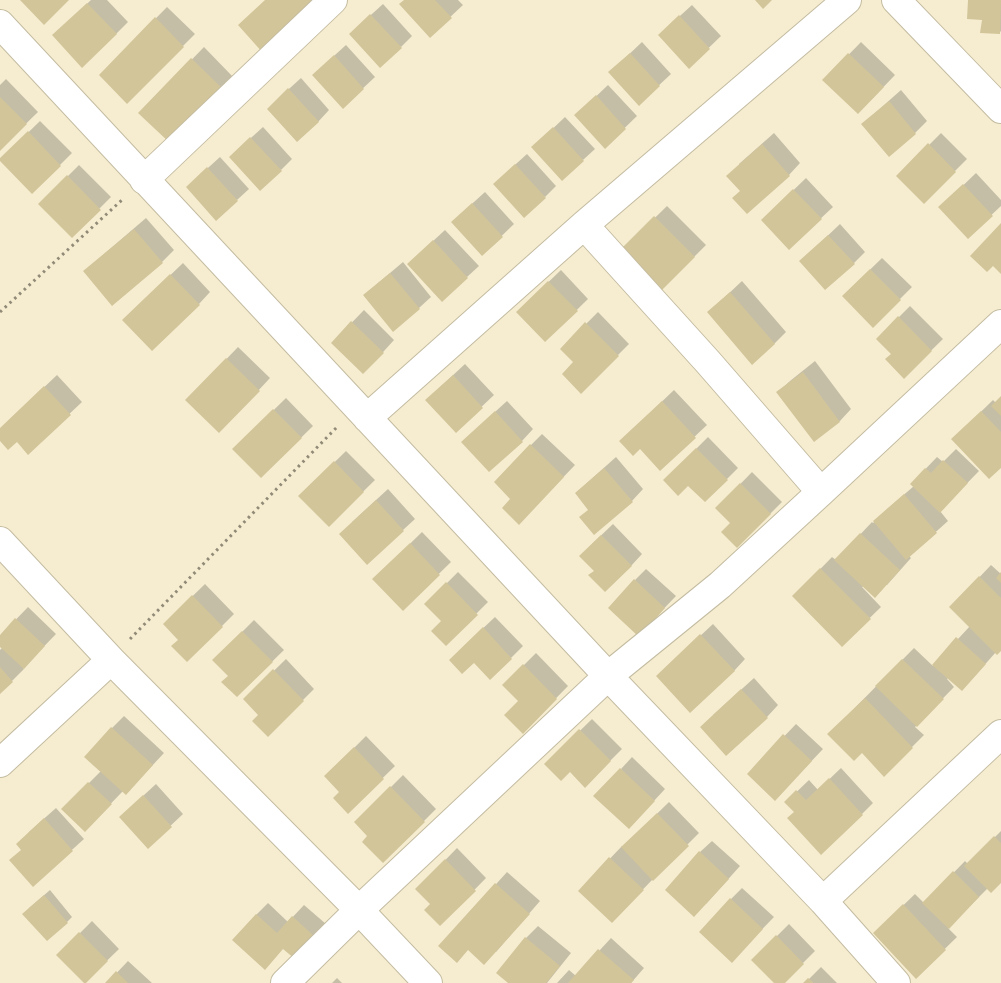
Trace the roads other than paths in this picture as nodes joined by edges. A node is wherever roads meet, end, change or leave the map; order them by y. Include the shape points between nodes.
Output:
1 (333, 0) edge
2 (847, 0) edge
3 (896, 0) edge
4 (0, 24) edge
5 (1001, 109) edge
6 (144, 180) junction
7 (584, 225) junction
8 (1001, 324) edge
9 (362, 413) junction
10 (821, 492) junction
11 (0, 541) edge
12 (111, 660) junction
13 (608, 676) junction
14 (1001, 734) edge
15 (0, 763) edge
16 (823, 901) junction
17 (359, 910) junction
18 (286, 983) edge
19 (428, 983) edge
20 (896, 983) edge

1 - 6 street
2 - 7 street
3 - 5 street
4 - 6 street
6 - 9 street
7 - 9 street
7 - 10 street
8 - 10 street
9 - 13 street
10 - 13 street via 720,585
11 - 12 street
12 - 15 street
12 - 17 street
13 - 16 street
13 - 17 street
14 - 16 street
16 - 20 street
17 - 18 street
17 - 19 street

